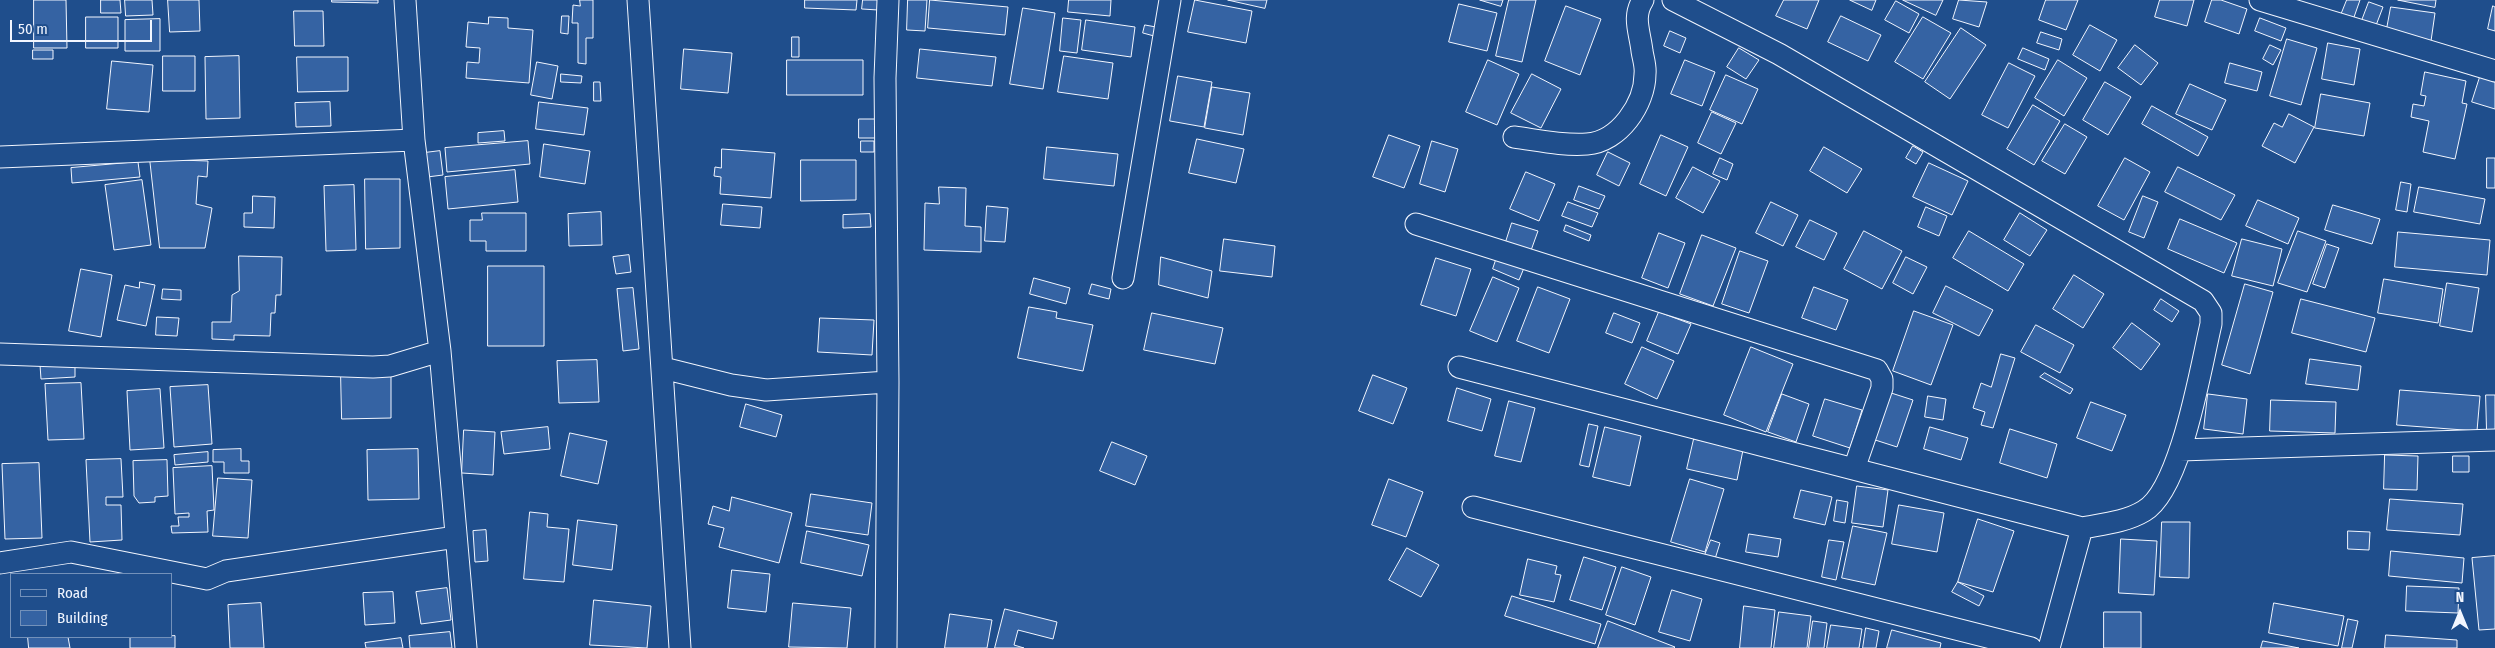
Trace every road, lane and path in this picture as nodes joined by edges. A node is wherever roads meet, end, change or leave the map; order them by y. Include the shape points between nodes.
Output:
1 (405, 0) edge
2 (638, 0) edge
3 (888, 0) edge
4 (1170, 0) edge
5 (1644, 0) edge
6 (1672, 0) edge
7 (2260, 0) edge
8 (2495, 71) edge
9 (1514, 137) dead end
10 (414, 140) junction
11 (0, 157) edge
12 (1416, 224) dead end
13 (1123, 278) dead end
14 (440, 351) junction
15 (0, 354) edge
16 (1459, 367) dead end
17 (662, 368) junction
18 (888, 382) junction
19 (2495, 440) edge
20 (2180, 450) junction
21 (1854, 469) junction
22 (1473, 506) dead end
23 (2082, 528) junction
24 (456, 537) junction
25 (0, 563) edge
26 (466, 648) edge
27 (680, 648) edge
28 (886, 648) edge
29 (2031, 648) edge
30 (2049, 648) edge

1 - 10 street
2 - 17 street
3 - 18 street via 885,78
4 - 13 street
5 - 9 street via 1638,7 1636,18 1645,74 1642,95 1633,113 1617,131 1587,144
6 - 20 street via 1779,54 2203,301 2211,313 2211,324
7 - 8 street
10 - 11 street
10 - 14 street
12 - 21 street via 1877,370 1882,388
14 - 15 street via 390,366 373,367
14 - 24 street
16 - 21 street
17 - 18 street via 766,390
17 - 27 street
18 - 28 street
19 - 20 street
20 - 23 street via 2164,491 2146,511 2119,521
21 - 23 street
22 - 29 street
23 - 30 street
24 - 25 street via 226,572 206,579 71,552
24 - 26 street

